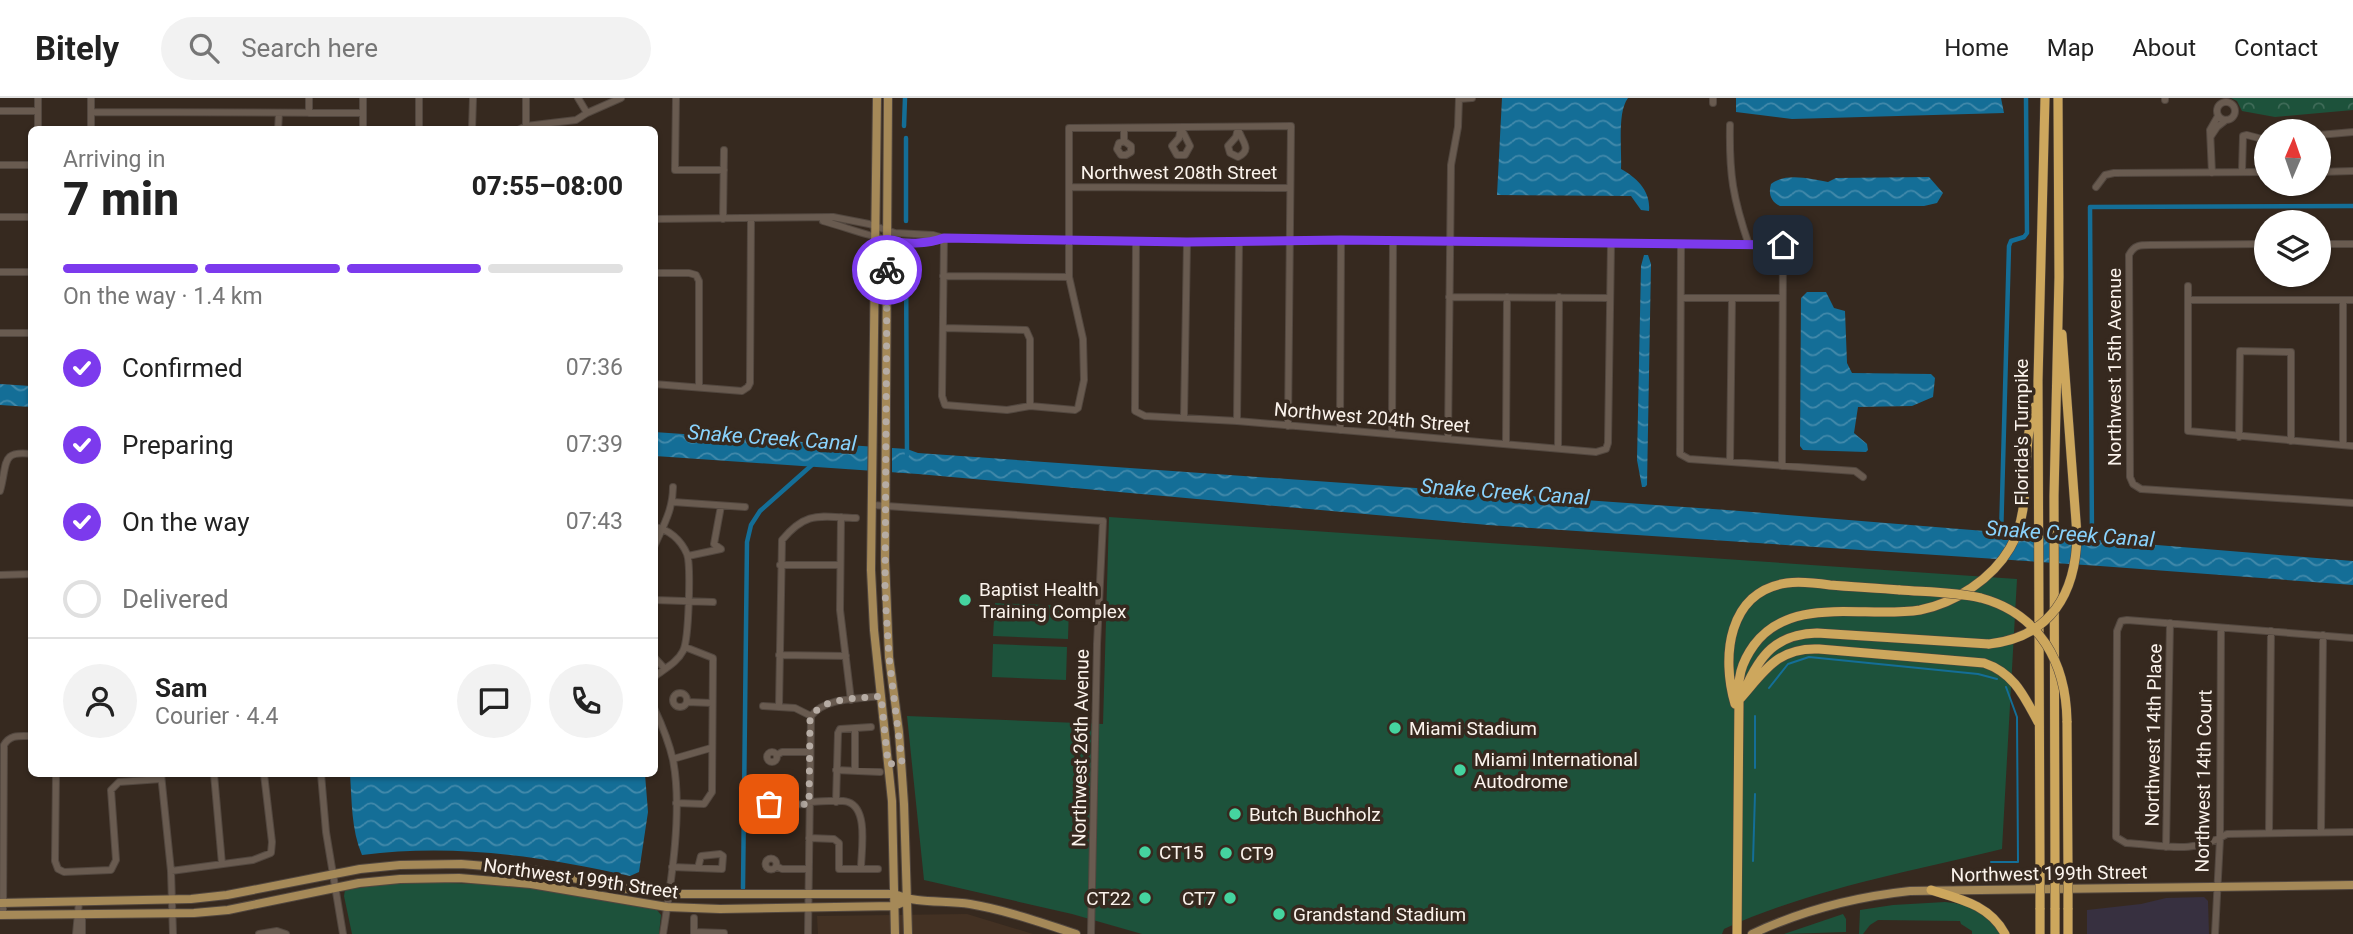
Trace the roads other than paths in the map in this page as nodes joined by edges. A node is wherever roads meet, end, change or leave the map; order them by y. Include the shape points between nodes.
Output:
1 (38, 98) edge
2 (91, 98) edge
3 (309, 98) edge
4 (363, 98) edge
5 (419, 98) edge
6 (472, 98) edge
7 (526, 98) edge
8 (578, 98) edge
9 (621, 98) edge
10 (676, 98) edge
11 (877, 98) edge
12 (888, 98) edge
13 (1459, 98) edge
14 (1472, 98) edge
15 (2045, 98) edge
16 (2058, 98) edge
17 (2219, 101) edge
18 (0, 111) edge
19 (38, 111) junction
20 (91, 112) junction
21 (279, 113) junction
22 (309, 113) junction
23 (363, 113) junction
24 (587, 113) junction
25 (2218, 116) junction
26 (2226, 120) junction
27 (1730, 125) dead end
28 (38, 126) edge
29 (91, 126) edge
30 (278, 126) edge
31 (363, 126) edge
32 (419, 126) edge
33 (472, 126) edge
34 (526, 126) joint
35 (1124, 128) junction
36 (876, 132) junction
37 (888, 132) junction
38 (2353, 132) edge
39 (2331, 134) edge
40 (2211, 136) junction
41 (2254, 137) edge
42 (1124, 141) dead end
43 (724, 150) dead end
44 (0, 165) edge
45 (28, 165) edge
46 (723, 170) junction
47 (2353, 171) edge
48 (2254, 172) edge
49 (2331, 172) edge
50 (2212, 173) junction
51 (2242, 173) junction
52 (1069, 187) junction
53 (2096, 187) dead end
54 (1290, 188) junction
55 (0, 217) edge
56 (28, 217) edge
57 (658, 219) edge
58 (723, 219) junction
59 (751, 219) junction
60 (817, 219) junction
61 (875, 226) junction
62 (888, 235) junction
63 (874, 236) junction
64 (944, 238) junction
65 (1068, 240) junction
66 (1341, 240) junction
67 (1136, 241) junction
68 (1290, 241) junction
69 (1187, 242) junction
70 (1239, 242) junction
71 (1393, 242) junction
72 (1449, 242) junction
73 (1611, 244) junction
74 (2254, 244) edge
75 (2331, 244) edge
76 (2353, 244) edge
77 (1681, 245) junction
78 (1749, 245) junction
79 (0, 272) edge
80 (28, 272) edge
81 (658, 273) edge
82 (943, 276) junction
83 (1069, 277) junction
84 (2059, 277) junction
85 (2188, 286) dead end
86 (1449, 297) junction
87 (1507, 297) junction
88 (1559, 298) junction
89 (1609, 298) junction
90 (1681, 298) junction
91 (1732, 298) junction
92 (1782, 298) junction
93 (2188, 300) junction
94 (2343, 300) junction
95 (2353, 300) edge
96 (943, 328) junction
97 (0, 333) edge
98 (28, 334) edge
99 (2038, 381) junction
100 (658, 384) edge
101 (699, 387) junction
102 (1030, 406) junction
103 (1184, 418) junction
104 (1237, 421) junction
105 (1288, 426) junction
106 (1340, 430) junction
107 (1392, 435) junction
108 (2239, 437) junction
109 (1448, 439) junction
110 (2291, 441) junction
111 (1506, 444) junction
112 (2343, 445) junction
113 (2353, 446) edge
114 (1558, 448) junction
115 (28, 454) edge
116 (1730, 461) junction
117 (1782, 466) junction
118 (1863, 477) dead end
119 (673, 487) dead end
120 (0, 491) edge
121 (673, 502) junction
122 (2353, 503) edge
123 (872, 505) junction
124 (721, 506) junction
125 (885, 506) junction
126 (745, 508) dead end
127 (841, 517) junction
128 (856, 518) dead end
129 (659, 527) edge
130 (688, 556) junction
131 (780, 565) junction
132 (840, 565) junction
133 (28, 574) edge
134 (0, 575) edge
135 (658, 600) edge
136 (688, 601) junction
137 (713, 602) dead end
138 (2170, 623) junction
139 (2221, 628) junction
140 (874, 630) junction
141 (888, 630) junction
142 (2271, 631) junction
143 (2322, 635) junction
144 (2353, 638) edge
145 (685, 647) junction
146 (779, 655) junction
147 (846, 656) junction
148 (658, 661) edge
149 (665, 669) junction
150 (658, 674) edge
151 (881, 696) junction
152 (851, 700) junction
153 (1739, 700) junction
154 (687, 702) dead end
155 (712, 703) junction
156 (763, 706) dead end
157 (779, 706) junction
158 (1738, 715) junction
159 (811, 716) junction
160 (658, 719) edge
161 (2039, 725) junction
162 (871, 727) dead end
163 (855, 729) junction
164 (28, 736) edge
165 (711, 748) junction
166 (810, 752) junction
167 (777, 755) dead end
168 (673, 759) junction
169 (902, 763) junction
170 (888, 764) junction
171 (836, 770) junction
172 (855, 770) junction
173 (880, 772) dead end
174 (55, 777) edge
175 (154, 777) edge
176 (161, 777) edge
177 (214, 777) edge
178 (264, 777) edge
179 (321, 777) edge
180 (836, 802) junction
181 (676, 803) junction
182 (809, 803) junction
183 (777, 808) dead end
184 (2321, 832) junction
185 (2353, 832) edge
186 (2269, 833) junction
187 (809, 838) junction
188 (2220, 839) junction
189 (2166, 848) junction
190 (222, 864) junction
191 (776, 866) dead end
192 (671, 867) junction
193 (698, 868) dead end
194 (808, 869) junction
195 (861, 869) junction
196 (878, 869) dead end
197 (171, 871) junction
198 (332, 873) junction
199 (2353, 885) edge
200 (334, 887) junction
201 (2217, 887) junction
202 (1931, 890) junction
203 (669, 894) junction
204 (808, 894) junction
205 (894, 894) junction
206 (908, 900) junction
207 (173, 901) junction
208 (79, 902) junction
209 (1, 903) edge
210 (894, 906) junction
211 (667, 907) junction
212 (808, 908) junction
213 (79, 914) junction
214 (173, 914) junction
215 (1, 915) edge
216 (694, 918) dead end
217 (285, 933) edge
218 (694, 933) edge
219 (711, 933) edge
220 (724, 933) edge
221 (76, 934) edge
222 (82, 934) edge
223 (173, 934) edge
224 (259, 934) edge
225 (343, 934) edge
226 (663, 934) edge
227 (808, 934) edge
228 (894, 934) edge
229 (908, 934) edge
230 (1076, 934) edge
231 (1091, 934) edge
232 (1737, 934) edge
233 (1752, 934) edge
234 (2005, 934) edge
235 (2040, 934) edge
236 (2055, 934) edge
237 (2068, 934) edge
238 (2215, 934) edge

1 - 19 street
2 - 20 street
3 - 22 street
4 - 23 street
5 - 32 street
6 - 33 street
7 - 34 street
8 - 24 street
9 - 24 street
10 - 46 street via 675,170
11 - 36 main road
12 - 37 main road
13 - 14 street
13 - 72 street
15 - 99 highway, Florida's Turnpike
16 - 84 highway, Florida's Turnpike
17 - 25 street
17 - 26 street via 2235,110
18 - 19 street
19 - 28 street
20 - 21 street
20 - 29 street
21 - 22 street
21 - 30 street
22 - 23 street
23 - 31 street
24 - 34 street via 576,120
25 - 26 street
25 - 40 street via 2211,125
26 - 40 street
27 - 78 street via 1732,191
35 - 42 street
35 - 52 street via 1069,128
35 - 54 street via 1291,126
36 - 37 main road
36 - 61 main road
37 - 62 main road
38 - 39 street
40 - 50 street
41 - 51 street via 2243,136
43 - 46 street
44 - 45 street
46 - 58 street
47 - 49 street
48 - 51 street
50 - 51 street
50 - 53 street via 2114,173 2105,175
52 - 54 street, Northwest 208th Street
52 - 65 street
54 - 68 street
55 - 56 street
57 - 58 street
58 - 59 street
59 - 60 street
59 - 101 street via 750,383 742,391
60 - 61 street
60 - 63 street
61 - 62 street
61 - 63 main road
62 - 63 street
62 - 64 street
62 - 125 main road
63 - 123 main road
64 - 65 street
64 - 82 street
65 - 67 street
65 - 83 street
66 - 68 street
66 - 71 street
66 - 106 street
67 - 69 street
67 - 103 street, Northwest 204th Street via 1135,411 1145,416
68 - 70 street
68 - 105 street
69 - 70 street
69 - 103 street
70 - 104 street
71 - 72 street
71 - 107 street
72 - 73 street
72 - 86 street
73 - 77 street
73 - 89 street
74 - 122 street, Northwest 15th Avenue via 2132,249 2133,484 2141,489
75 - 76 street
77 - 78 street
77 - 90 street
78 - 92 street via 1783,245
79 - 80 street
81 - 101 street via 689,273 699,281
82 - 83 street
82 - 96 street
83 - 102 street via 1083,340 1084,380 1078,408
84 - 153 highway, bridge via 2077,535 2073,576 2052,613 2020,637 1989,644 1803,634 1761,658
84 - 236 highway, Florida's Turnpike, bridge
85 - 93 street
86 - 87 street
86 - 109 street
87 - 88 street
87 - 111 street
88 - 89 street
88 - 114 street
89 - 114 street, Northwest 204th Street via 1606,449
90 - 91 street
90 - 116 street via 1680,454 1689,459
91 - 92 street
91 - 116 street
92 - 117 street
93 - 94 street
93 - 108 street via 2188,431
94 - 95 street
94 - 112 street
96 - 102 street via 1026,330 1030,339
96 - 102 street via 945,405 1007,410
97 - 98 street
99 - 153 highway via 2019,528 1999,564 1950,600 1922,609 1824,612 1780,623 1746,656 1737,683
99 - 161 highway, Florida's Turnpike
100 - 101 street
103 - 104 street, Northwest 204th Street
104 - 105 street, Northwest 204th Street
105 - 106 street, Northwest 204th Street
106 - 107 street, Northwest 204th Street
107 - 109 street, Northwest 204th Street
108 - 110 street
108 - 110 street via 2240,351 2291,352
109 - 111 street, Northwest 204th Street
110 - 112 street
111 - 114 street, Northwest 204th Street
112 - 113 street
115 - 120 street via 5,455
116 - 117 street
117 - 118 street via 1855,471
119 - 121 street
121 - 124 street
121 - 129 street via 665,527
123 - 125 street
123 - 140 main road
124 - 126 street
124 - 130 street via 714,544 721,549
125 - 141 main road
125 - 231 street, Northwest 26th Avenue via 1103,521
127 - 128 street
127 - 131 street via 812,516 801,521 782,540
127 - 132 street
129 - 130 street via 674,536
130 - 136 street
131 - 132 street
131 - 146 street
132 - 147 street
133 - 134 street
135 - 136 street
136 - 137 street
136 - 145 street
138 - 139 street
138 - 189 street, Northwest 14th Place
138 - 189 street via 2127,620 2121,621 2118,631 2116,837 2126,843
139 - 142 street
139 - 188 street, Northwest 14th Court
140 - 141 main road
140 - 151 main road
141 - 169 main road
142 - 143 street
142 - 186 street
143 - 144 street
143 - 184 street
145 - 149 street
145 - 155 street via 713,658
146 - 147 street
146 - 157 street
147 - 152 street
148 - 149 street
149 - 150 street
151 - 152 street
151 - 170 main road
152 - 159 street via 829,703
153 - 158 highway
153 - 161 highway via 1772,662 1805,649 1969,661 1990,665 2009,676
154 - 155 street
155 - 165 street
156 - 157 street
157 - 159 street
158 - 232 highway
158 - 237 highway, bridge via 1729,684 1733,626 1755,596 1770,587 1794,582 1900,590 1979,598 2006,608 2041,637 2065,686
159 - 166 street
160 - 168 street
161 - 235 highway, Florida's Turnpike, bridge
162 - 163 street
163 - 171 street via 838,733
163 - 172 street
164 - 209 street via 14,736 4,745
165 - 168 street
165 - 181 street via 712,792 704,804
166 - 167 street
166 - 182 street
168 - 181 street
169 - 170 main road
169 - 206 main road
170 - 205 main road
171 - 172 street
171 - 180 street
172 - 173 street
174 - 175 street via 55,861 64,872 113,868 113,785
176 - 197 street
177 - 190 street
178 - 190 street via 271,853
179 - 198 street
180 - 182 street
180 - 195 street via 848,802 861,815
181 - 192 street
182 - 183 street
182 - 187 street
184 - 185 street
184 - 186 street
186 - 188 street via 2227,834
187 - 194 street
187 - 195 street via 834,839 839,843 839,869
188 - 189 street
188 - 201 street, Northwest 14th Court
190 - 197 street
191 - 194 street
192 - 193 street
192 - 203 street
194 - 204 street
195 - 196 street
197 - 207 street
198 - 200 street
198 - 203 main road, Northwest 199th Street via 400,864 461,863 533,870
198 - 207 main road, Northwest 199th Street
199 - 201 main road, Northwest 199th Street
200 - 211 main road, Northwest 199th Street via 459,878 531,884
200 - 214 main road, Northwest 199th Street via 228,909
200 - 225 street
201 - 202 main road, Northwest 199th Street
201 - 238 street, Northwest 14th Court
202 - 233 main road, Northwest 199th Street via 1853,899
202 - 234 highway via 1976,905
203 - 204 main road, Northwest 199th Street
203 - 211 street
204 - 205 main road, Northwest 199th Street
204 - 212 street
205 - 206 main road, Northwest 199th Street
205 - 210 main road
206 - 210 main road, Northwest 199th Street
206 - 229 main road
206 - 230 main road, Northwest 199th Street via 986,907
207 - 208 main road, Northwest 199th Street
207 - 214 street
208 - 209 main road, Northwest 199th Street
208 - 213 street
209 - 215 street
210 - 212 main road, Northwest 199th Street
210 - 228 main road
211 - 212 main road, Northwest 199th Street
211 - 226 street
212 - 227 street
213 - 214 main road, Northwest 199th Street
213 - 215 main road, Northwest 199th Street
213 - 221 street
213 - 222 street
214 - 223 street
216 - 218 street
217 - 224 street
218 - 219 street
219 - 220 street

